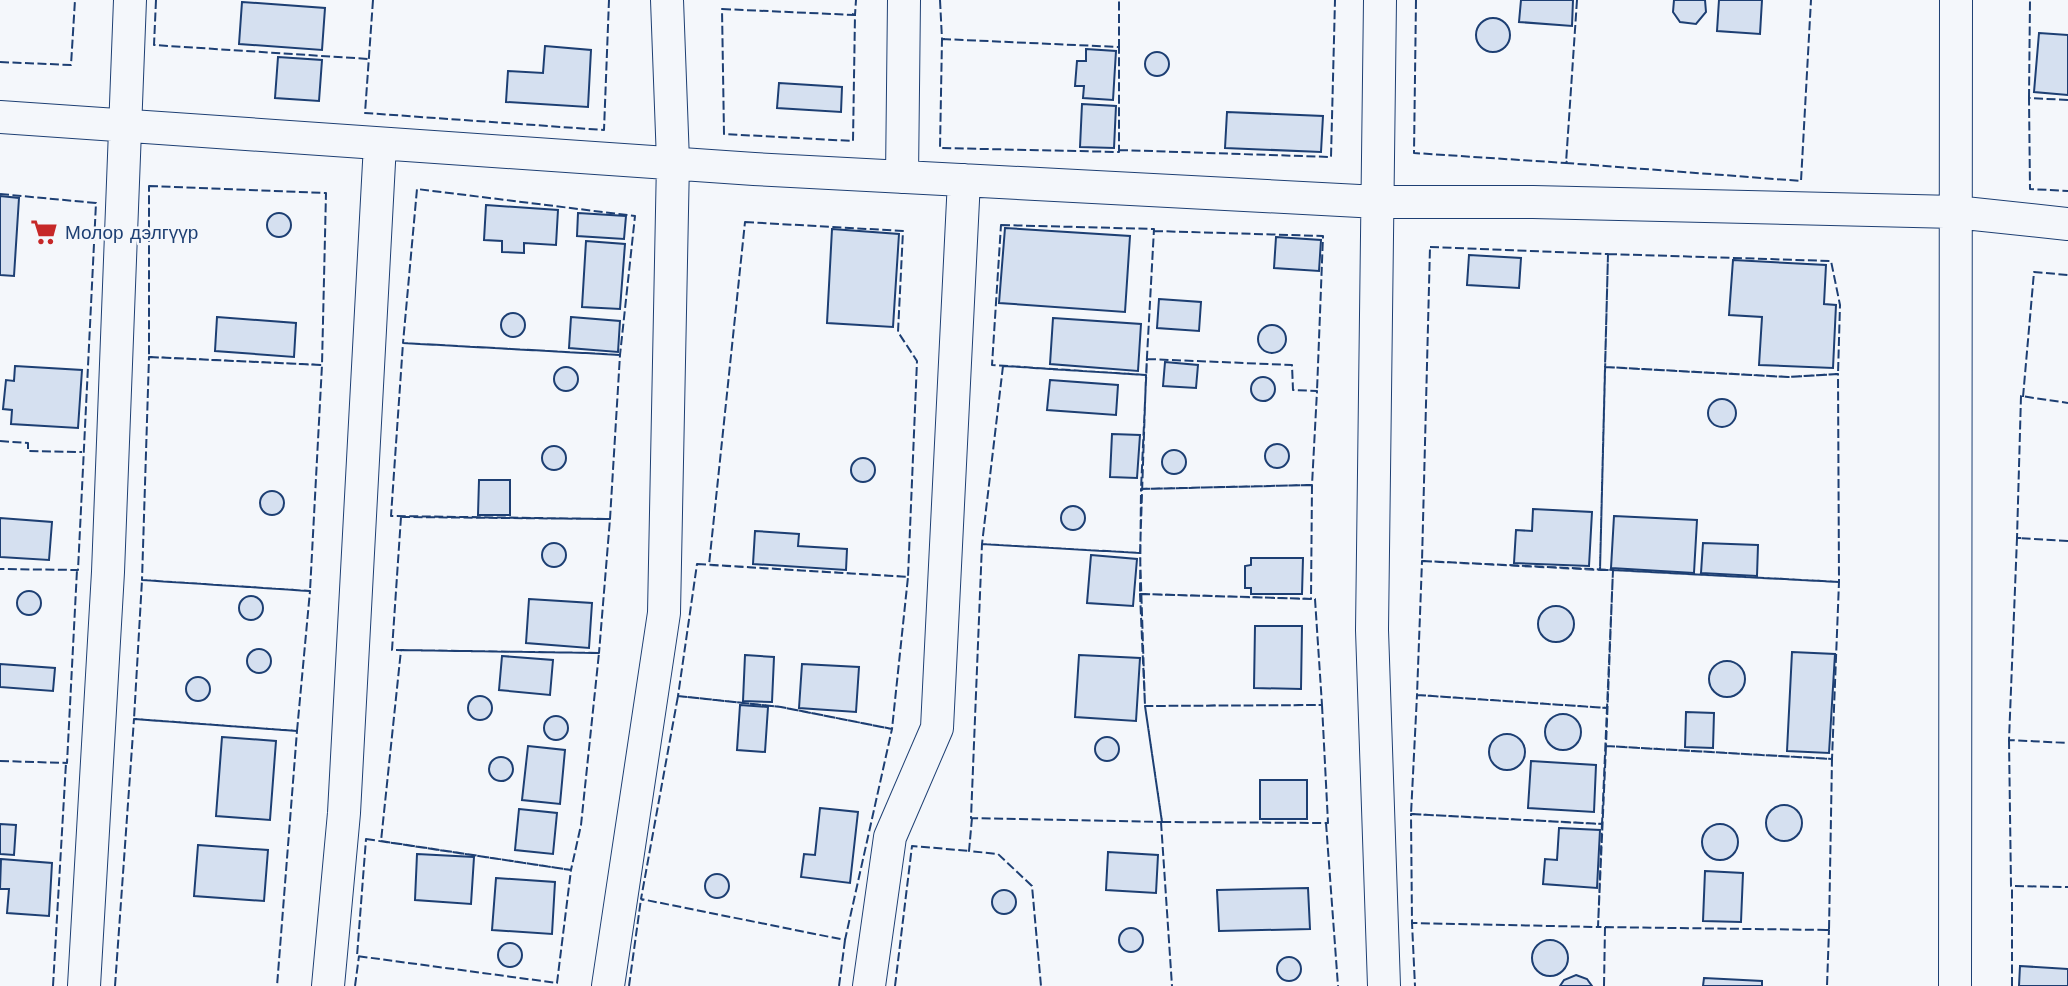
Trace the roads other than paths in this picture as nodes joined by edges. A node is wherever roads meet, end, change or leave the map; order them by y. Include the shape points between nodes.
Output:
1 (130, 0) edge
2 (667, 0) edge
3 (904, 0) edge
4 (1380, 0) edge
5 (1956, 0) edge
6 (0, 117) edge
7 (127, 125) junction
8 (380, 144) junction
9 (673, 161) junction
10 (902, 177) junction
11 (964, 180) junction
12 (1378, 202) junction
13 (1955, 212) junction
14 (2068, 224) edge
15 (84, 986) edge
16 (328, 986) edge
17 (608, 986) edge
18 (869, 986) edge
19 (1384, 986) edge
20 (1955, 986) edge

1 - 7 street
2 - 9 street
3 - 10 street
4 - 12 street
5 - 13 street
6 - 7 street
7 - 8 street
7 - 15 street
8 - 9 street
8 - 16 street via 344,813
9 - 10 street
9 - 17 street via 664,613
10 - 11 street
11 - 12 street
11 - 18 street via 937,728 890,837
12 - 13 street
12 - 19 street via 1372,630
13 - 14 street
13 - 20 street

